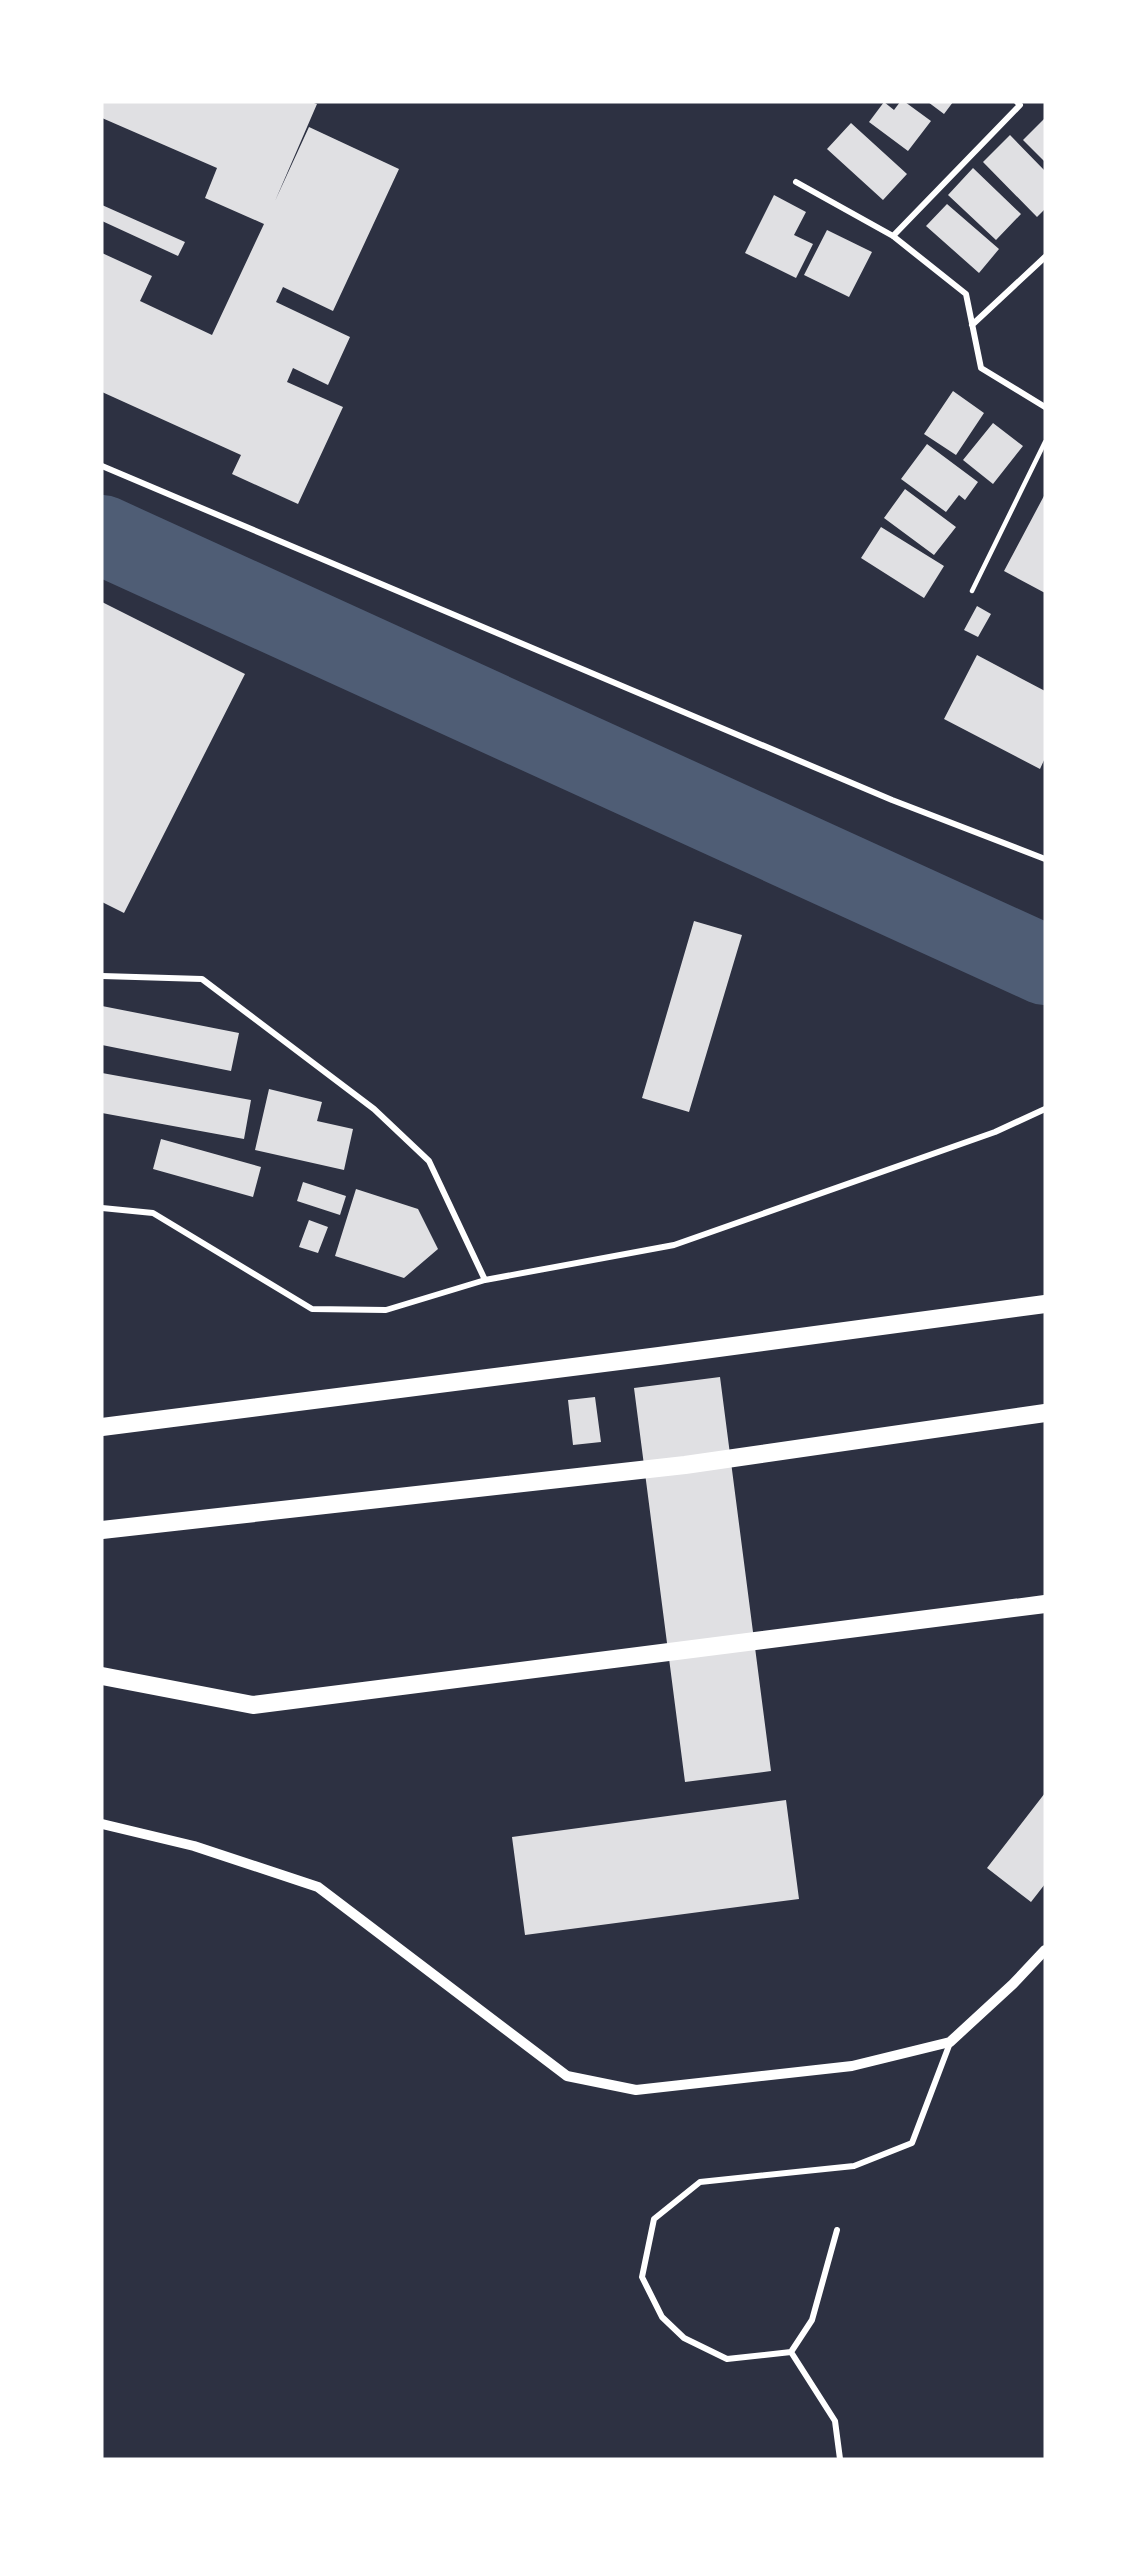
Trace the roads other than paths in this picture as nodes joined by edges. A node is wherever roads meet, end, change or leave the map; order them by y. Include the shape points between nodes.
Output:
1 (1017, 102) edge
2 (796, 182) dead end
3 (893, 236) junction
4 (1045, 256) edge
5 (972, 325) junction
6 (1045, 407) edge
7 (1045, 442) edge
8 (102, 466) edge
9 (972, 591) dead end
10 (1045, 859) edge
11 (102, 976) edge
12 (1045, 1109) edge
13 (102, 1208) edge
14 (485, 1280) junction
15 (1045, 1304) edge
16 (1045, 1413) edge
17 (102, 1427) edge
18 (102, 1530) edge
19 (1045, 1604) edge
20 (102, 1676) edge
21 (102, 1824) edge
22 (1045, 1950) edge
23 (950, 2042) junction
24 (837, 2230) dead end
25 (791, 2352) junction
26 (840, 2459) edge

1 - 3 street via 1020,105
2 - 3 street
3 - 5 street via 966,294
4 - 5 street
5 - 6 street via 981,368
7 - 9 lane
8 - 10 street via 892,800
11 - 14 street via 202,979 374,1109 429,1161
12 - 14 street via 995,1132 675,1245
13 - 14 street via 153,1213 312,1309 386,1310
15 - 17 highway
16 - 18 highway via 685,1465
19 - 20 highway via 253,1705
21 - 23 street via 194,1846 318,1887 567,2076 636,2090 852,2066
22 - 23 street
23 - 25 street via 912,2144 854,2166 700,2182 654,2218 642,2277 662,2317 684,2338 728,2359
24 - 25 street via 812,2320
25 - 26 street via 835,2421

